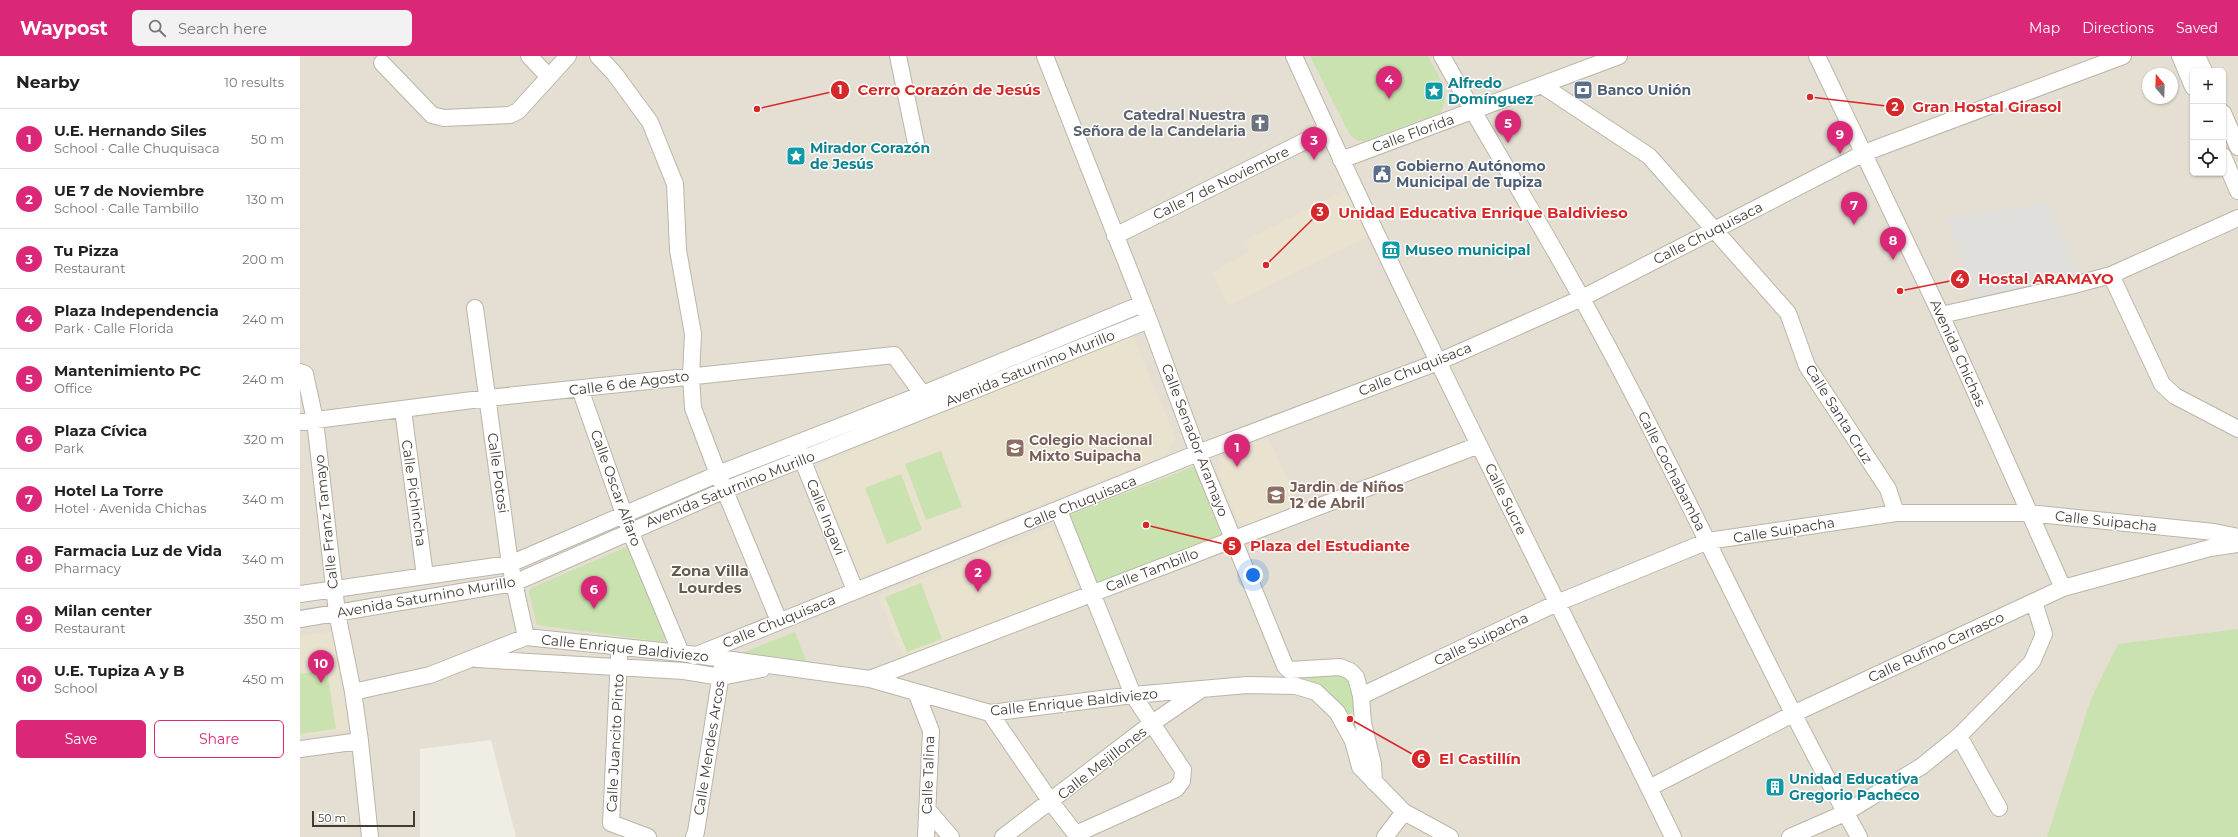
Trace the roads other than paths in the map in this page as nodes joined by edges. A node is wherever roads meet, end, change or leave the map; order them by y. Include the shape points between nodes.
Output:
1 (529, 56) edge
2 (568, 56) edge
3 (598, 56) edge
4 (898, 56) edge
5 (1045, 56) edge
6 (1294, 56) edge
7 (1442, 56) edge
8 (1619, 56) edge
9 (1817, 56) edge
10 (2123, 56) edge
11 (2180, 56) edge
12 (2197, 56) edge
13 (382, 63) dead end
14 (2203, 68) edge
15 (549, 78) junction
16 (2190, 80) edge
17 (1544, 86) junction
18 (1472, 112) junction
19 (2226, 119) edge
20 (1327, 130) junction
21 (916, 143) dead end
22 (2237, 143) edge
23 (1864, 153) junction
24 (1341, 160) junction
25 (2226, 163) edge
26 (2238, 191) edge
27 (2238, 218) edge
28 (1715, 230) junction
29 (1115, 236) junction
30 (2111, 275) junction
31 (1582, 298) junction
32 (1142, 304) junction
33 (475, 308) dead end
34 (1941, 315) junction
35 (1149, 320) junction
36 (1438, 362) junction
37 (303, 373) edge
38 (691, 376) junction
39 (580, 389) junction
40 (923, 394) junction
41 (488, 398) junction
42 (932, 407) junction
43 (403, 410) junction
44 (307, 421) edge
45 (2238, 430) edge
46 (795, 444) junction
47 (1480, 445) junction
48 (1198, 453) junction
49 (802, 459) junction
50 (718, 474) junction
51 (725, 490) junction
52 (1059, 511) junction
53 (1896, 513) junction
54 (2028, 513) junction
55 (624, 515) junction
56 (630, 531) junction
57 (2238, 537) edge
58 (1234, 539) junction
59 (1708, 541) junction
60 (2238, 544) edge
61 (510, 564) junction
62 (425, 576) junction
63 (514, 583) junction
64 (2063, 588) junction
65 (334, 589) junction
66 (855, 590) junction
67 (1092, 592) junction
68 (300, 594) edge
69 (2034, 602) junction
70 (1557, 603) junction
71 (337, 613) junction
72 (300, 619) edge
73 (779, 621) junction
74 (526, 637) junction
75 (619, 647) junction
76 (688, 654) junction
77 (471, 659) junction
78 (723, 659) junction
79 (777, 666) junction
80 (618, 667) junction
81 (720, 677) junction
82 (870, 679) junction
83 (1200, 690) junction
84 (353, 692) junction
85 (916, 692) junction
86 (1133, 695) junction
87 (1361, 696) junction
88 (990, 713) junction
89 (1793, 714) junction
90 (1151, 724) junction
91 (1959, 736) junction
92 (360, 741) junction
93 (300, 749) edge
94 (1374, 782) junction
95 (1649, 788) junction
96 (1051, 802) junction
97 (1999, 808) dead end
98 (927, 809) junction
99 (1404, 812) junction
100 (1845, 813) junction
101 (1077, 836) edge
102 (370, 837) edge
103 (648, 837) edge
104 (694, 837) edge
105 (926, 837) edge
106 (951, 837) edge
107 (1004, 837) edge
108 (1385, 837) edge
109 (1450, 837) edge
110 (1673, 837) edge
111 (1790, 837) edge
112 (1859, 837) edge

1 - 15 street
2 - 15 street
3 - 38 street via 614,73 650,122 675,184 678,250 693,334
4 - 21 street
5 - 29 street, Calle Senador Aramayo
6 - 20 street, Calle Sucre
7 - 18 street, Calle Cochabamba
8 - 17 street, Calle Florida
9 - 23 street, Avenida Chichas
10 - 23 street, Calle Chuquisaca
11 - 16 street
12 - 14 street
13 - 15 street via 432,115 444,118 510,115 518,111
17 - 18 street, Calle Florida
17 - 28 street, Calle Santa Cruz via 1649,156
18 - 24 street, Calle Florida
18 - 31 street, Calle Cochabamba
19 - 22 street
20 - 24 street, Calle Sucre
20 - 29 street, Calle 7 de Noviembre
23 - 28 street, Calle Chuquisaca
23 - 34 street, Avenida Chichas
24 - 36 street, Calle Sucre
25 - 26 street
27 - 30 street
28 - 31 street, Calle Chuquisaca
28 - 53 street, Calle Santa Cruz via 1788,313 1807,366 1888,489
29 - 32 street, Calle Senador Aramayo
30 - 34 street
30 - 45 street via 2162,384 2175,396
31 - 36 street, Calle Chuquisaca
31 - 59 street, Calle Cochabamba
32 - 35 street, Calle Senador Aramayo
32 - 40 street, Avenida Saturnino Murillo
33 - 41 street, Calle Potosi
34 - 54 street, Avenida Chichas
35 - 42 street, Avenida Saturnino Murillo
35 - 48 street, Calle Senador Aramayo
36 - 47 street, Calle Sucre
36 - 48 street, Calle Chuquisaca
37 - 44 street, Calle Franz Tamayo
38 - 39 street, Calle 6 de Agosto
38 - 40 street, Calle 6 de Agosto via 894,355
38 - 50 street via 693,408
39 - 41 street, Calle 6 de Agosto
39 - 55 street, Calle Oscar Alfaro
40 - 42 street, Calle 6 de Agosto
40 - 46 street, Avenida Saturnino Murillo
41 - 43 street, Calle 6 de Agosto
41 - 61 street, Calle Potosi
42 - 49 street, Avenida Saturnino Murillo
43 - 44 street, Calle 6 de Agosto
43 - 62 street, Calle Pichincha
44 - 65 street, Calle Franz Tamayo
46 - 49 street, Calle Ingavi
46 - 50 street, Avenida Saturnino Murillo
47 - 58 street, Calle Tambillo
47 - 70 street, Calle Sucre
48 - 52 street, Calle Chuquisaca
48 - 58 street, Calle Senador Aramayo
49 - 51 street, Avenida Saturnino Murillo
49 - 66 street, Calle Ingavi
50 - 51 street
50 - 55 street, Avenida Saturnino Murillo
51 - 56 street, Avenida Saturnino Murillo
51 - 73 street
52 - 66 street, Calle Chuquisaca
52 - 67 street
53 - 54 street, Calle Suipacha
53 - 59 street, Calle Suipacha
54 - 57 street, Calle Suipacha via 2214,532
54 - 64 street, Avenida Chichas
55 - 56 street, Calle Oscar Alfaro
55 - 61 street, Avenida Saturnino Murillo
56 - 63 street, Avenida Saturnino Murillo
56 - 76 street, Calle Oscar Alfaro
58 - 67 street, Calle Tambillo
58 - 87 street, Calle Senador Aramayo via 1285,666 1289,670 1340,667 1356,677
59 - 70 street, Calle Suipacha
59 - 89 street, Calle Cochabamba
60 - 64 street, Calle Rufino Carrasco via 2210,548
61 - 62 street, Avenida Saturnino Murillo
61 - 63 street, Calle Potosi
62 - 65 street, Avenida Saturnino Murillo
63 - 71 street, Avenida Saturnino Murillo
63 - 74 street, Calle Potosi
64 - 69 street, Calle Rufino Carrasco
65 - 68 street, Avenida Saturnino Murillo
65 - 71 street, Calle Franz Tamayo
66 - 73 street, Calle Chuquisaca
67 - 82 street, Calle Tambillo
67 - 86 street
69 - 89 street, Calle Rufino Carrasco
69 - 91 street via 2044,634 2032,662
70 - 87 street, Calle Suipacha
70 - 95 street, Calle Sucre
71 - 72 street, Avenida Saturnino Murillo
71 - 84 street, Calle Franz Tamayo
73 - 76 street, Calle Chuquisaca
74 - 75 street, Calle Enrique Baldiviezo
74 - 77 street, Calle Enrique Baldiviezo
75 - 76 street, Calle Enrique Baldiviezo
75 - 80 street, Calle Juancito Pinto
76 - 78 street, Calle Enrique Baldiviezo
77 - 80 street
77 - 84 street, Calle Enrique Baldiviezo via 430,674
78 - 79 street, Calle Enrique Baldiviezo
78 - 81 street, Calle Mendes Arcos
79 - 81 street
79 - 82 street, Calle Enrique Baldiviezo
80 - 81 street via 684,671
80 - 103 street, Calle Juancito Pinto via 611,823
81 - 104 street, Calle Mendes Arcos
82 - 85 street, Calle Enrique Baldiviezo
83 - 86 street, Calle Enrique Baldiviezo
83 - 90 street, Calle Mejillones
83 - 94 street, Calle Enrique Baldiviezo via 1248,685 1296,686 1316,692 1337,712 1353,741 1360,767
84 - 92 street, Calle Franz Tamayo
85 - 88 street, Calle Enrique Baldiviezo
85 - 98 street, Calle Talina via 931,731
86 - 88 street, Calle Enrique Baldiviezo
86 - 90 street
87 - 94 street, Calle Senador Aramayo via 1362,724
88 - 96 street
89 - 95 street, Calle Rufino Carrasco
89 - 100 street, Calle Cochabamba
90 - 96 street, Calle Mejillones
90 - 101 street via 1183,770 1182,781 1176,789
91 - 97 street
91 - 100 street via 1922,766
92 - 93 street
92 - 102 street, Calle Franz Tamayo
94 - 99 street, Calle Enrique Baldiviezo
95 - 110 street, Calle Sucre
96 - 101 street
96 - 107 street, Calle Mejillones
98 - 105 street, Calle Talina
98 - 106 street
99 - 108 street
99 - 109 street, Calle Enrique Baldiviezo
100 - 111 street
100 - 112 street, Calle Cochabamba

